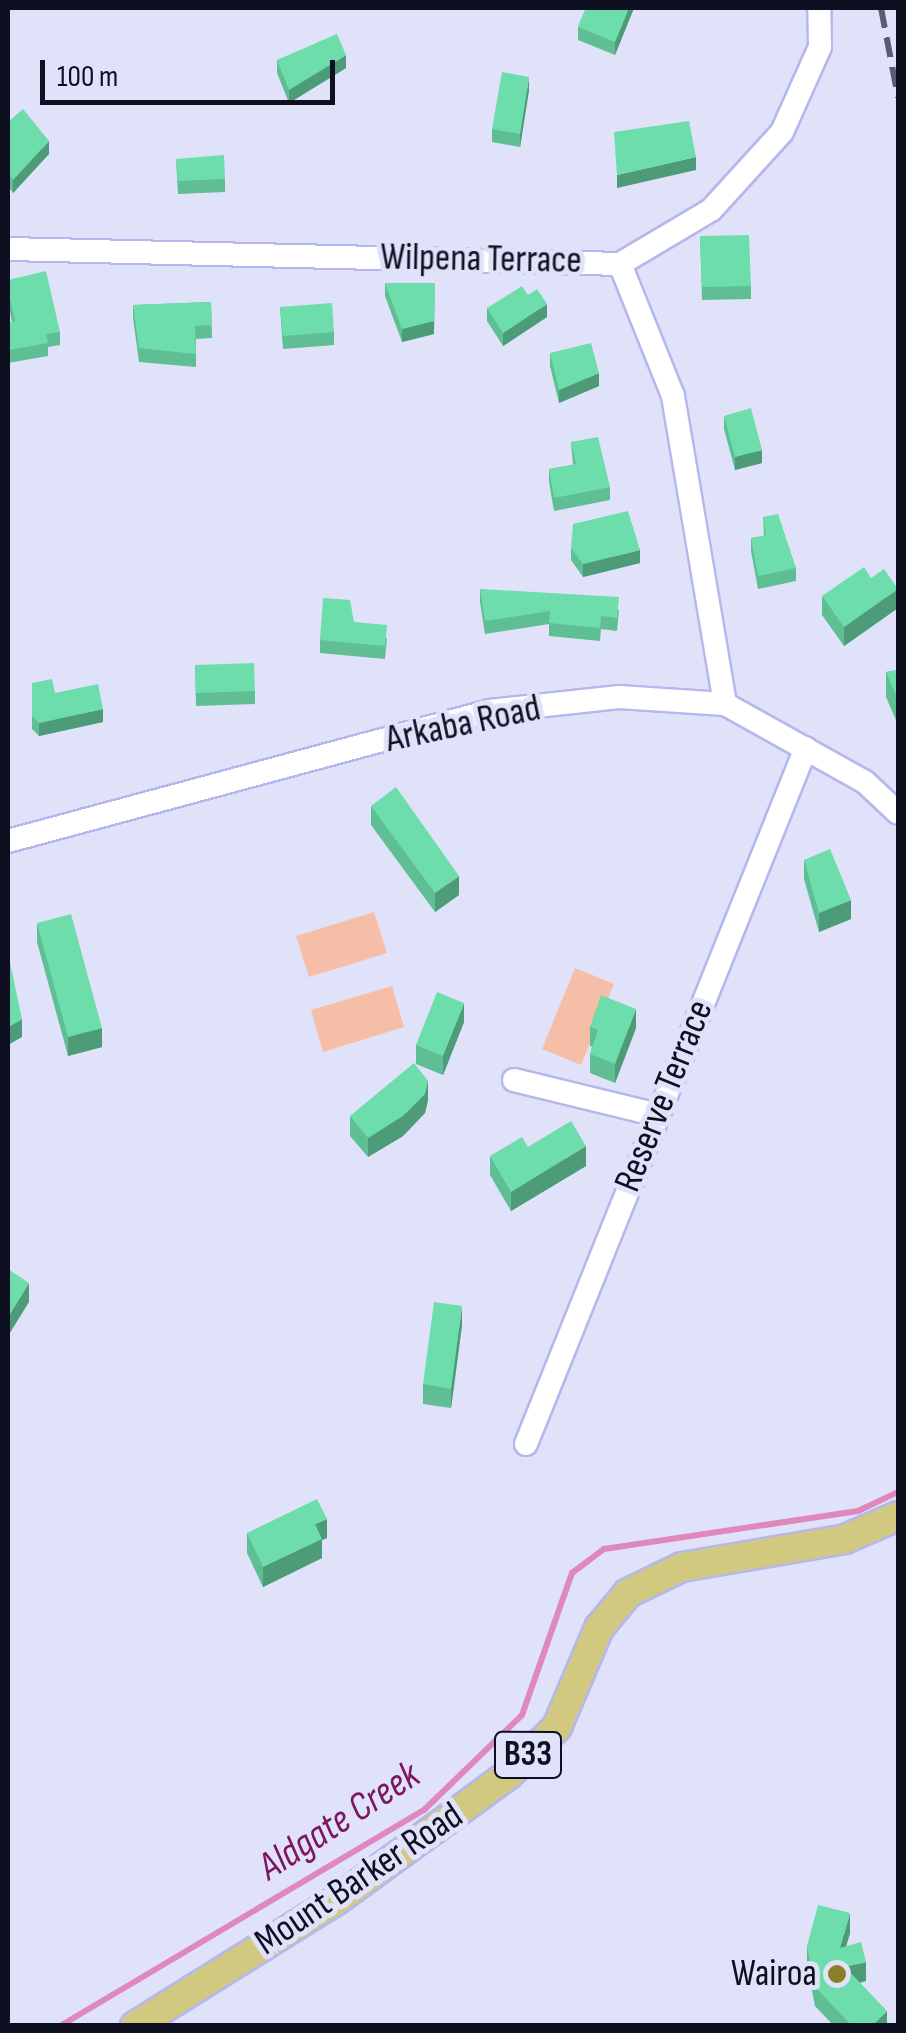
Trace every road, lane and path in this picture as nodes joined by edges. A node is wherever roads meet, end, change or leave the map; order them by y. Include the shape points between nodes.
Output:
1 (819, 8) edge
2 (8, 249) edge
3 (620, 264) junction
4 (725, 704) junction
5 (806, 748) junction
6 (898, 813) edge
7 (8, 841) edge
8 (514, 1080) dead end
9 (658, 1115) junction
10 (526, 1444) dead end
11 (898, 1516) edge
12 (135, 2026) edge

1 - 3 street via 820,46 782,132 712,210
2 - 3 street, Wilpena Terrace
3 - 4 street, Wilpena Terrace via 673,396
4 - 5 street, Arkaba Road
4 - 7 street, Arkaba Road via 619,697 490,711
5 - 6 street, Arkaba Road
5 - 9 street, Reserve Terrace
8 - 9 street
9 - 10 street, Reserve Terrace
11 - 12 main road, Mount Barker Road / B33 via 845,1539 682,1567 628,1592 599,1628 557,1727 508,1775 337,1900

